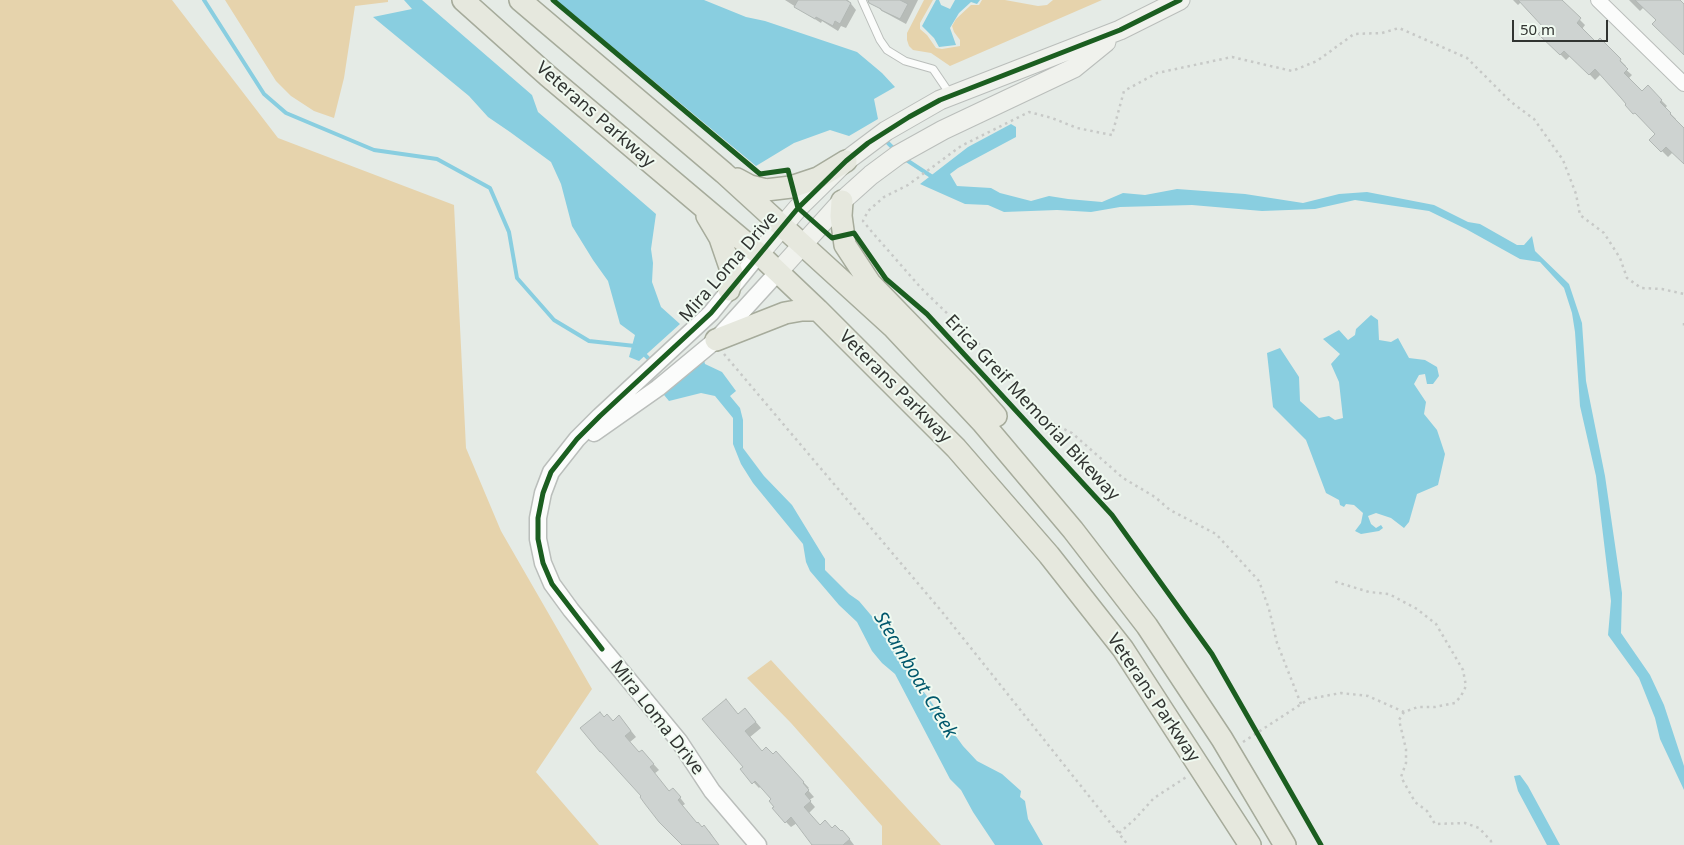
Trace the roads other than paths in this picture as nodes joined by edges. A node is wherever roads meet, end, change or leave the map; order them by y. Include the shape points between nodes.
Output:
1 (463, 0) edge
2 (520, 0) edge
3 (862, 0) edge
4 (1180, 0) edge
5 (1598, 0) edge
6 (1120, 30) junction
7 (1684, 84) edge
8 (951, 96) junction
9 (846, 161) junction
10 (724, 172) junction
11 (842, 201) junction
12 (701, 205) junction
13 (782, 226) junction
14 (803, 246) junction
15 (759, 254) junction
16 (778, 272) junction
17 (729, 290) junction
18 (818, 310) junction
19 (714, 348) junction
20 (567, 451) junction
21 (1076, 533) junction
22 (758, 845) edge
23 (1250, 845) edge
24 (1285, 845) edge

1 - 12 main road, Veterans Parkway
2 - 10 main road, Veterans Parkway
3 - 8 lane via 887,50 906,61 933,69
4 - 6 main road, Mira Loma Drive
5 - 7 street
6 - 8 main road, Mira Loma Drive
6 - 11 main road, Mira Loma Drive via 1074,68 898,155
8 - 9 main road, Mira Loma Drive via 895,126
9 - 10 main road via 818,178 791,187 766,190 750,186
9 - 13 main road, Mira Loma Drive
10 - 13 main road, Veterans Parkway
11 - 14 main road, Mira Loma Drive
11 - 21 main road via 845,246 870,283 966,382 1037,464 1062,496
12 - 15 main road, Veterans Parkway
12 - 17 main road via 720,238 732,273
13 - 14 main road, Veterans Parkway
13 - 15 main road, Mira Loma Drive
14 - 16 main road, Mira Loma Drive
14 - 21 main road, Veterans Parkway via 894,328 982,422
15 - 16 main road, Veterans Parkway
15 - 17 street, Mira Loma Drive
16 - 18 main road, Veterans Parkway
16 - 19 street, Mira Loma Drive
17 - 20 street, Mira Loma Drive via 691,333 648,370
18 - 19 main road via 786,314
18 - 23 main road, Veterans Parkway via 956,448 1049,555 1123,650
19 - 20 street, Mira Loma Drive
20 - 22 street, Mira Loma Drive via 551,472 538,518 541,555 552,584 679,742 712,791
21 - 24 main road, Veterans Parkway via 1147,626 1222,739

